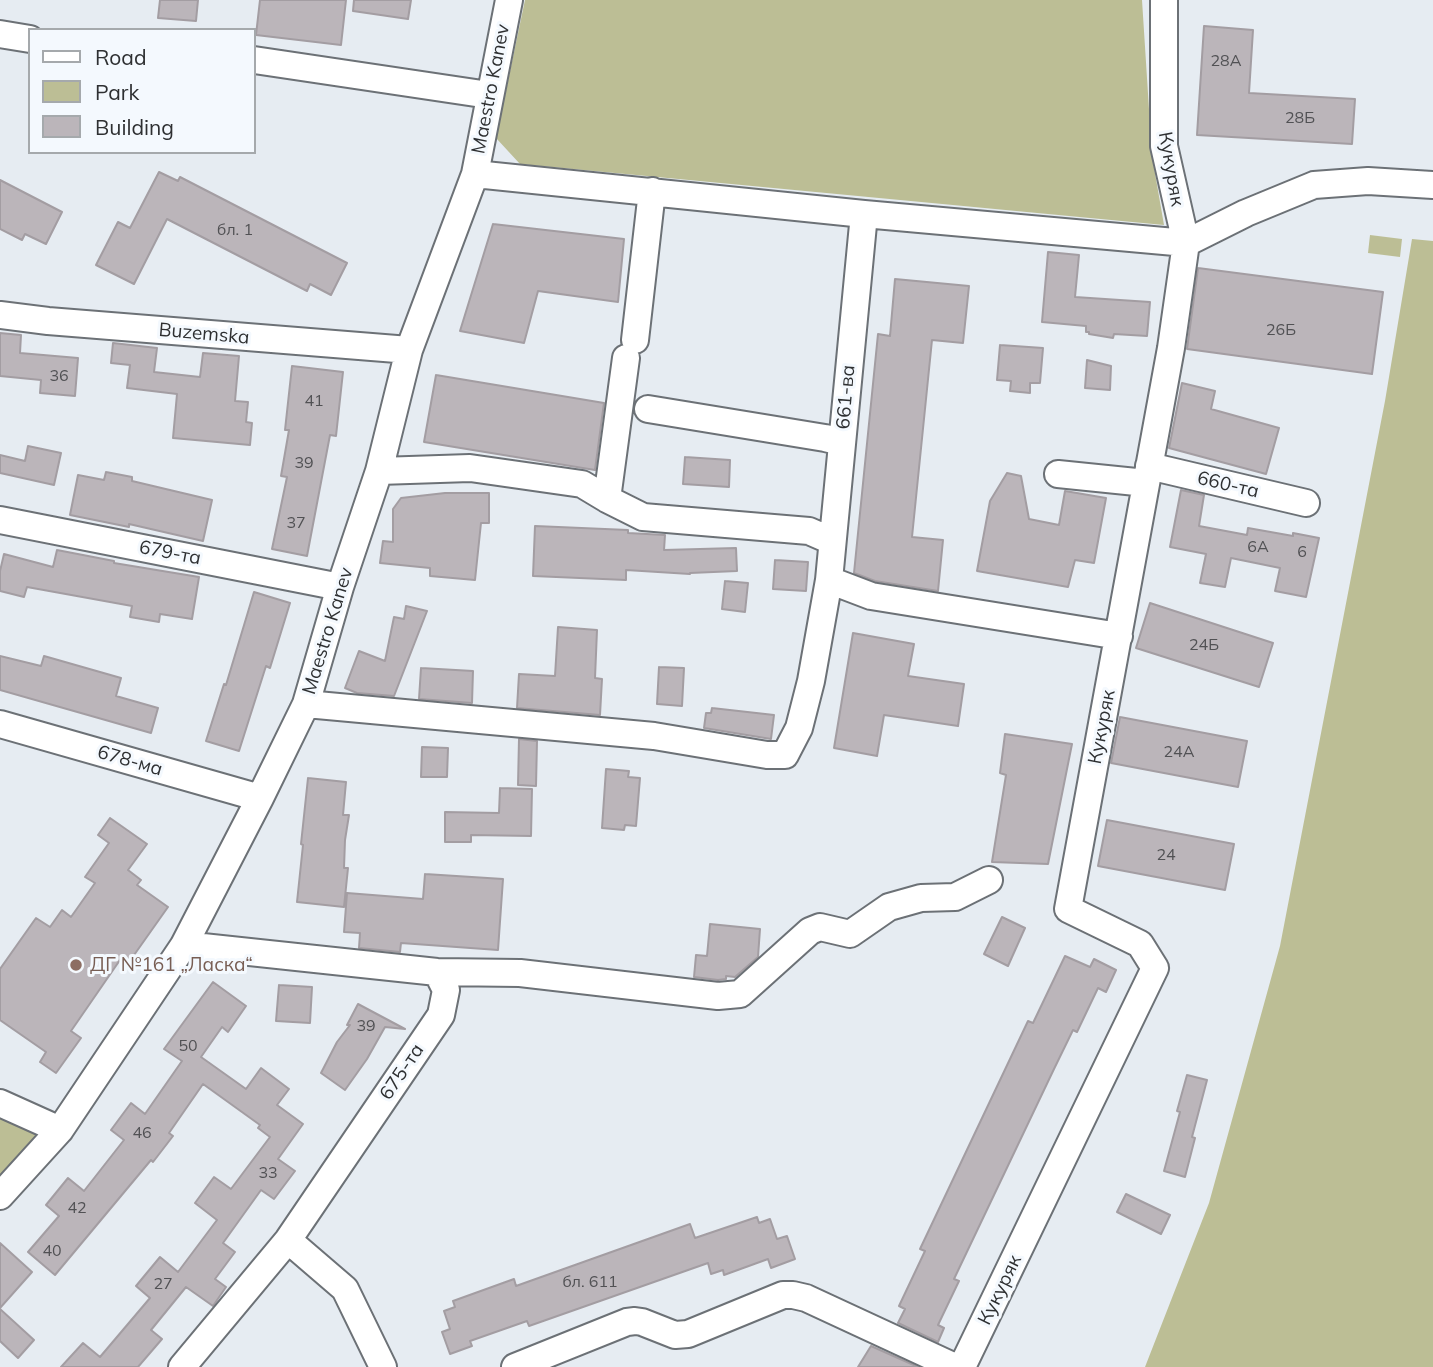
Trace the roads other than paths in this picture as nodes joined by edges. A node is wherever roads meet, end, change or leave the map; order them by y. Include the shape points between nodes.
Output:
1 (509, 0) edge
2 (1164, 0) edge
3 (0, 34) edge
4 (28, 39) edge
5 (256, 60) edge
6 (489, 95) junction
7 (475, 174) junction
8 (1433, 185) edge
9 (652, 191) junction
10 (864, 215) junction
11 (1186, 243) junction
12 (0, 315) edge
13 (409, 350) junction
14 (648, 410) dead end
15 (842, 442) junction
16 (379, 471) junction
17 (1058, 474) dead end
18 (1148, 474) junction
19 (607, 499) junction
20 (1306, 503) dead end
21 (0, 520) edge
22 (832, 541) junction
23 (829, 580) junction
24 (340, 587) junction
25 (1119, 636) junction
26 (306, 704) junction
27 (0, 724) edge
28 (260, 798) junction
29 (989, 880) dead end
30 (184, 945) junction
31 (437, 972) junction
32 (0, 1103) edge
33 (60, 1130) junction
34 (0, 1196) edge
35 (288, 1240) junction
36 (182, 1367) edge
37 (383, 1367) edge
38 (514, 1367) edge
39 (955, 1367) edge
40 (962, 1367) edge

1 - 6 street, Maestro Kanev
2 - 11 street, Кукуряк via 1164,146
3 - 4 street
5 - 6 street
6 - 7 street, Maestro Kanev
7 - 9 street
7 - 13 street, Maestro Kanev
8 - 11 street via 1368,181 1314,185
9 - 10 street
9 - 19 street
10 - 11 street
10 - 15 street, 661-ва
11 - 18 street, Кукуряк
12 - 13 street, Buzemska
13 - 16 street, Maestro Kanev
14 - 15 street
15 - 22 street, 661-ва
16 - 19 street via 471,468 582,484
16 - 24 street, Maestro Kanev
17 - 18 street, 660-та
18 - 20 street, 660-та
18 - 25 street, Кукуряк
19 - 22 street via 643,517 808,531
21 - 24 street, 679-та
22 - 23 street, 661-ва
23 - 25 street via 871,596
23 - 26 street, 661-ва via 799,728 785,755 654,736
24 - 26 street, Maestro Kanev
25 - 40 street, Кукуряк via 1068,909 1140,944 1156,968
26 - 28 street, Maestro Kanev
27 - 28 street, 678-ма
28 - 30 street, Maestro Kanev
29 - 31 street via 955,897 921,898 889,907 850,934 820,928 810,931 740,993 718,996 520,973
30 - 31 street
30 - 33 street, Maestro Kanev
31 - 35 street, 675-та via 446,990 441,1015
32 - 33 street
33 - 34 street, Maestro Kanev
35 - 36 street, 675-та
35 - 37 street via 345,1289
38 - 39 street via 627,1322 688,1334 793,1294

